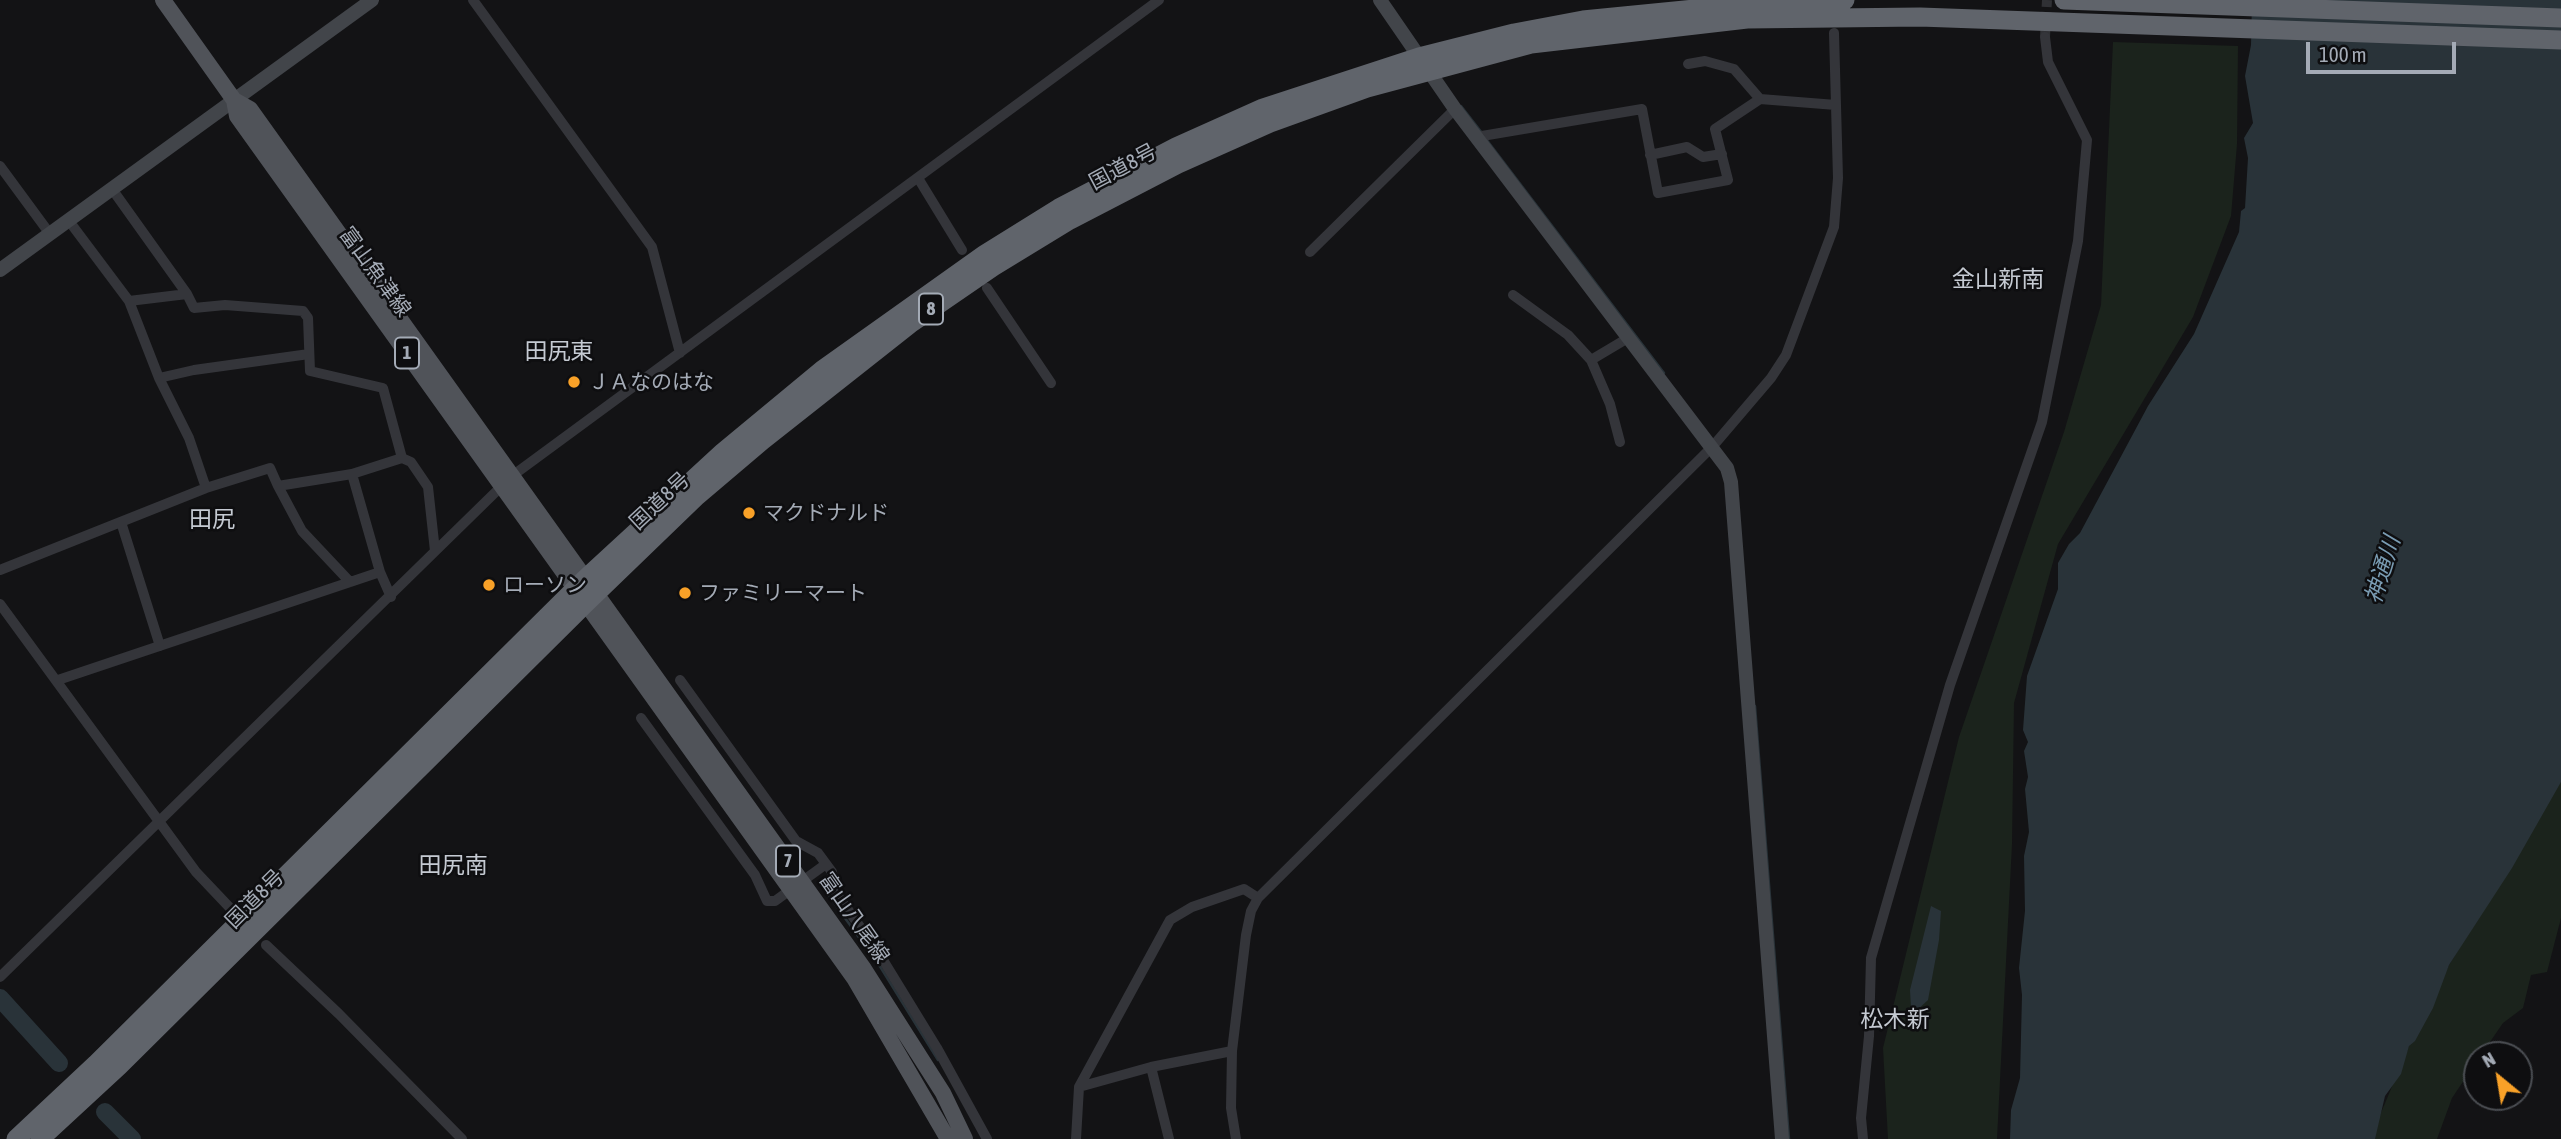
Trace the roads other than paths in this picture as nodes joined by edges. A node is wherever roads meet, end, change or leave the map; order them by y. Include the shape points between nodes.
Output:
1 (163, 0) edge
2 (372, 0) edge
3 (472, 0) edge
4 (1159, 0) edge
5 (1380, 0) edge
6 (1845, 0) edge
7 (2064, 0) edge
8 (2089, 1) edge
9 (2561, 18) edge
10 (1834, 33) dead end
11 (2046, 37) tunnel mouth
12 (2561, 40) edge
13 (1423, 64) junction
14 (1688, 64) dead end
15 (1760, 99) junction
16 (234, 100) junction
17 (1836, 105) junction
18 (1455, 109) junction
19 (1476, 137) junction
20 (1722, 154) junction
21 (1650, 155) junction
22 (0, 166) edge
23 (918, 178) junction
24 (112, 189) junction
25 (69, 221) junction
26 (50, 234) junction
27 (962, 250) dead end
28 (1310, 252) dead end
29 (0, 270) edge
30 (987, 288) dead end
31 (187, 294) junction
32 (1513, 296) dead end
33 (129, 301) junction
34 (1628, 338) junction
35 (680, 353) junction
36 (309, 354) junction
37 (1591, 360) junction
38 (159, 378) junction
39 (1051, 383) dead end
40 (1620, 442) dead end
41 (1713, 446) junction
42 (402, 458) junction
43 (352, 474) junction
44 (507, 481) junction
45 (278, 486) junction
46 (206, 488) junction
47 (121, 522) junction
48 (435, 551) junction
49 (0, 570) edge
50 (380, 572) junction
51 (350, 582) junction
52 (586, 591) junction
53 (391, 597) junction
54 (0, 604) edge
55 (160, 646) junction
56 (58, 680) junction
57 (680, 680) dead end
58 (641, 718) dead end
59 (159, 822) junction
60 (826, 864) junction
61 (796, 885) junction
62 (1258, 898) junction
63 (232, 910) dead end
64 (266, 945) dead end
65 (0, 977) edge
66 (1232, 1051) junction
67 (96, 1064) junction
68 (119, 1066) junction
69 (1151, 1068) junction
70 (1079, 1087) junction
71 (6, 1139) edge
72 (16, 1139) edge
73 (40, 1139) edge
74 (50, 1139) edge
75 (461, 1139) edge
76 (948, 1139) edge
77 (965, 1139) edge
78 (987, 1139) edge
79 (1076, 1139) edge
80 (1168, 1139) edge
81 (1236, 1139) edge
82 (1782, 1139) edge
83 (1863, 1139) edge

1 - 16 main road, 富山魚津線 / 1
2 - 16 street
3 - 35 street via 652,247
4 - 23 street
5 - 13 street
6 - 13 highway, 国道8号 / 8 via 1745,4 1583,20 1514,33
7 - 8 highway
8 - 9 highway
10 - 17 street
11 - 83 street via 2048,62 2087,140 2078,241 2042,422 1950,685 1871,958
12 - 13 highway, 国道8号 / 8 via 1920,18 1748,19 1531,44
13 - 18 street
13 - 52 highway, 国道8号 / 8 via 1263,108 1059,208 985,254 822,370 723,452
14 - 15 street via 1713,62 1734,69
15 - 17 street
15 - 20 street via 1715,129
16 - 24 street
16 - 44 main road, 富山魚津線 / 1 via 250,109
17 - 41 street via 1834,227 1820,267 1786,355
18 - 19 street
18 - 28 street
19 - 21 street via 1642,109
19 - 34 street
20 - 21 street via 1703,157 1687,147
20 - 21 street via 1728,180 1658,193
22 - 26 street
23 - 27 street
23 - 35 street
24 - 25 street
24 - 31 street
25 - 26 street
25 - 33 street
26 - 29 street
30 - 39 street
31 - 33 street
31 - 36 street via 194,308 225,305 303,311 308,318
32 - 37 street via 1568,335
33 - 38 street
34 - 37 street
34 - 41 street
35 - 44 street
36 - 38 street
36 - 42 street via 310,370 383,388
37 - 40 street
38 - 46 street via 189,438
41 - 62 street
41 - 82 street via 1731,482
42 - 43 street
42 - 48 street via 411,462 428,487
43 - 45 street
43 - 50 street
44 - 48 street
44 - 52 main road, 富山魚津線 / 1
45 - 46 street via 270,468
45 - 51 street via 302,531
46 - 47 street
47 - 49 street
47 - 55 street
48 - 53 street
50 - 51 street
50 - 53 street
51 - 55 street
52 - 61 main road, 富山八尾線 / 7
52 - 67 highway, 国道8号 / 8
52 - 68 highway, 国道8号 / 8
53 - 59 street
54 - 56 street
55 - 56 street
56 - 59 street
57 - 60 street via 796,841 818,853
58 - 61 street via 755,875 766,901 775,901
59 - 63 street via 195,872
59 - 65 street
60 - 61 street
60 - 78 street via 836,893 923,1024
61 - 76 main road, 富山八尾線 / 7
61 - 77 main road, 富山八尾線 / 7 via 903,1028
62 - 66 street via 1251,911
62 - 70 street via 1244,889 1170,920
64 - 75 street
66 - 69 street
66 - 81 street via 1231,1108
67 - 71 highway via 74,1074
67 - 72 highway, 国道8号 / 8
68 - 73 highway, 国道8号 / 8
68 - 74 highway via 104,1087
69 - 70 street
69 - 80 street
70 - 79 street

